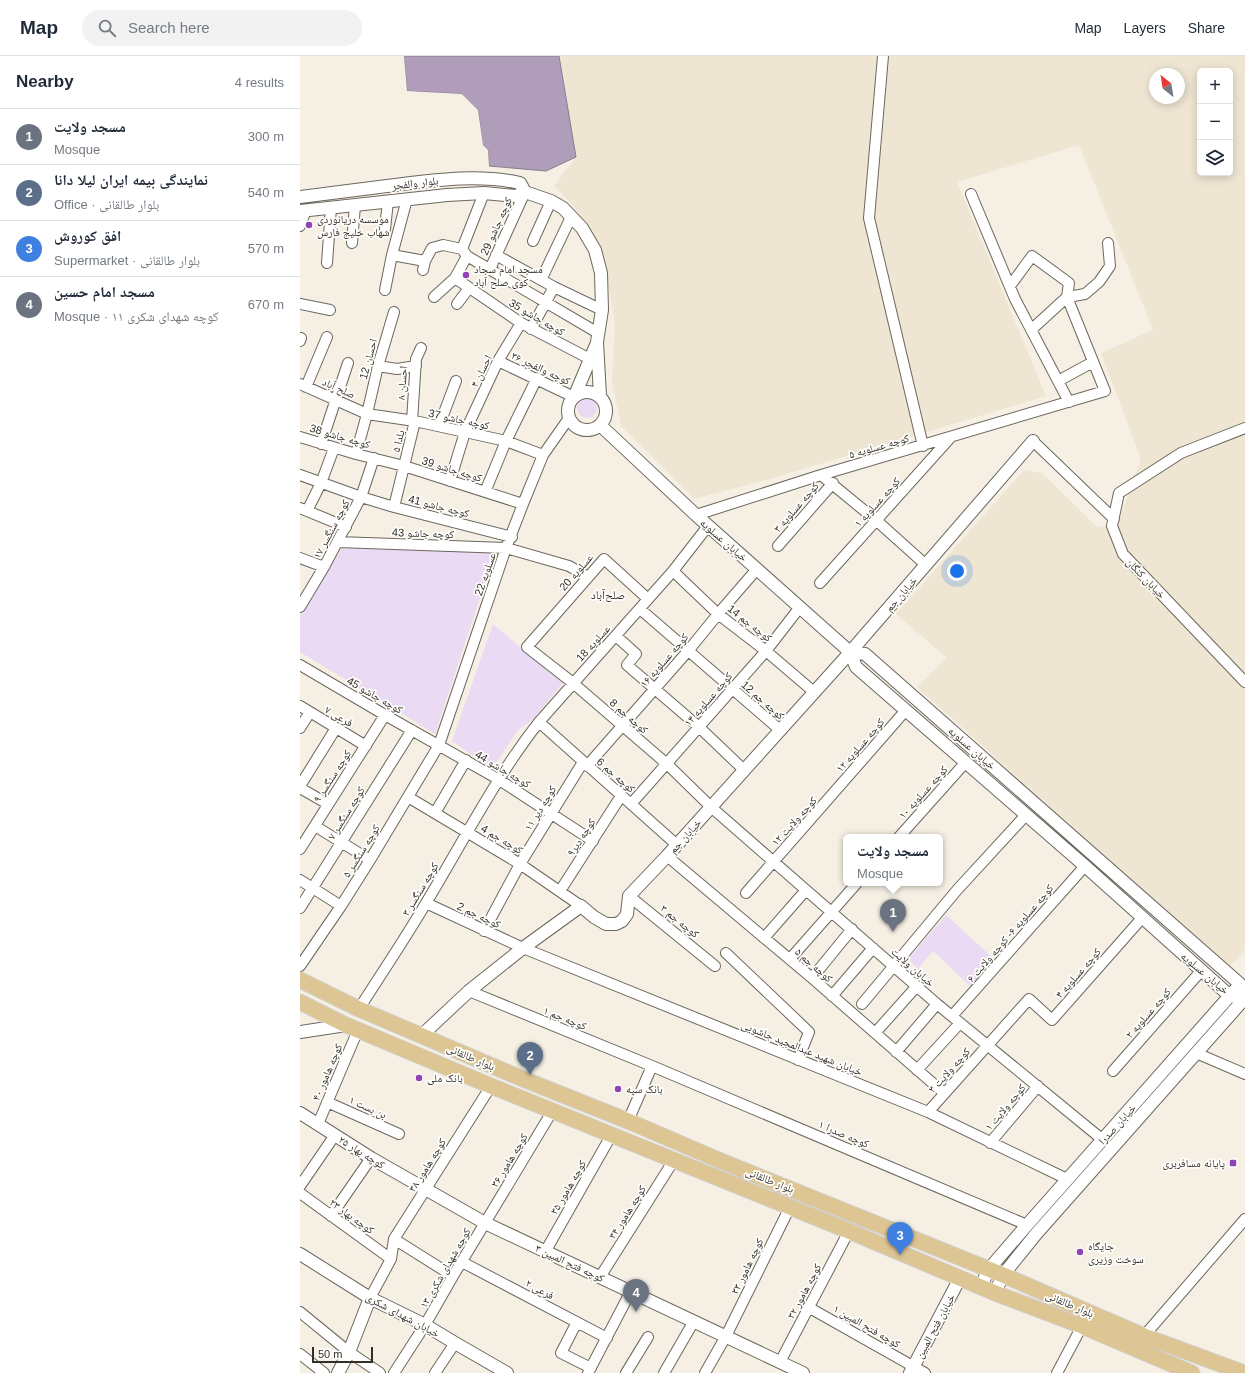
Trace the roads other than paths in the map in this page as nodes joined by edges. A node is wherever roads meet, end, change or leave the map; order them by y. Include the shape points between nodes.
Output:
1 (883, 56) edge
2 (417, 183) junction
3 (374, 188) junction
4 (524, 192) junction
5 (484, 193) junction
6 (972, 194) dead end
7 (302, 196) edge
8 (412, 198) junction
9 (388, 201) junction
10 (551, 201) junction
11 (375, 203) junction
12 (355, 205) junction
13 (331, 208) junction
14 (303, 211) edge
15 (571, 217) junction
16 (300, 226) edge
17 (385, 229) dead end
18 (533, 242) dead end
19 (352, 243) dead end
20 (1108, 243) dead end
21 (465, 252) junction
22 (392, 255) junction
23 (496, 255) junction
24 (326, 263) dead end
25 (490, 269) junction
26 (527, 273) junction
27 (455, 278) junction
28 (541, 280) junction
29 (1010, 286) junction
30 (520, 287) junction
31 (554, 287) junction
32 (469, 288) junction
33 (385, 290) dead end
34 (434, 297) dead end
35 (1067, 297) junction
36 (546, 302) junction
37 (300, 304) edge
38 (457, 304) dead end
39 (330, 310) dead end
40 (602, 310) junction
41 (394, 312) dead end
42 (521, 323) junction
43 (531, 329) junction
44 (1032, 330) junction
45 (327, 337) dead end
46 (598, 337) junction
47 (421, 348) dead end
48 (590, 359) junction
49 (498, 361) junction
50 (1093, 362) junction
51 (348, 363) dead end
52 (378, 366) junction
53 (416, 366) junction
54 (537, 378) junction
55 (456, 381) dead end
56 (1058, 381) junction
57 (303, 385) edge
58 (575, 396) junction
59 (600, 396) junction
60 (335, 400) junction
61 (1069, 402) junction
62 (367, 414) junction
63 (569, 418) junction
64 (413, 421) junction
65 (600, 425) junction
66 (439, 426) junction
67 (1245, 428) edge
68 (465, 432) junction
69 (951, 436) junction
70 (300, 437) edge
71 (506, 442) junction
72 (1033, 442) joint
73 (321, 444) junction
74 (923, 446) junction
75 (334, 448) junction
76 (356, 454) junction
77 (543, 456) junction
78 (374, 458) junction
79 (404, 466) junction
80 (300, 475) edge
81 (822, 475) junction
82 (450, 480) junction
83 (321, 483) junction
84 (833, 483) junction
85 (485, 492) junction
86 (361, 497) junction
87 (523, 504) junction
88 (394, 507) junction
89 (304, 510) edge
90 (696, 515) junction
91 (1114, 519) junction
92 (877, 521) junction
93 (346, 526) junction
94 (708, 526) junction
95 (512, 537) junction
96 (338, 542) junction
97 (778, 546) dead end
98 (506, 548) junction
99 (300, 558) edge
100 (926, 565) junction
101 (324, 568) junction
102 (757, 568) junction
103 (673, 571) junction
104 (588, 577) junction
105 (820, 583) dead end
106 (648, 599) junction
107 (300, 607) edge
108 (800, 607) junction
109 (640, 609) junction
110 (718, 614) junction
111 (616, 636) junction
112 (527, 646) joint
113 (766, 651) junction
114 (688, 652) junction
115 (850, 652) junction
116 (300, 665) edge
117 (1245, 682) edge
118 (573, 683) junction
119 (655, 689) junction
120 (732, 689) junction
121 (814, 692) junction
122 (300, 706) edge
123 (906, 710) junction
124 (310, 712) junction
125 (385, 715) junction
126 (539, 722) junction
127 (622, 726) junction
128 (699, 727) junction
129 (300, 728) edge
130 (336, 728) junction
131 (412, 730) junction
132 (780, 730) junction
133 (439, 745) junction
134 (366, 746) junction
135 (466, 760) junction
136 (965, 763) junction
137 (585, 764) junction
138 (667, 764) junction
139 (744, 770) junction
140 (498, 778) junction
141 (300, 787) edge
142 (622, 796) junction
143 (832, 796) joint
144 (408, 797) junction
145 (328, 804) junction
146 (631, 804) junction
147 (712, 807) junction
148 (435, 813) junction
149 (551, 814) junction
150 (1026, 815) junction
151 (315, 826) junction
152 (467, 832) junction
153 (902, 834) edge
154 (593, 841) junction
155 (342, 842) junction
156 (677, 845) junction
157 (300, 849) edge
158 (667, 856) junction
159 (370, 860) junction
160 (774, 862) junction
161 (520, 864) junction
162 (1085, 866) junction
163 (300, 880) edge
164 (854, 886) edge
165 (313, 889) junction
166 (806, 890) junction
167 (560, 891) junction
168 (746, 893) dead end
169 (629, 896) junction
170 (426, 903) junction
171 (341, 906) junction
172 (581, 906) junction
173 (300, 908) edge
174 (831, 912) junction
175 (1142, 918) junction
176 (852, 929) junction
177 (484, 931) junction
178 (764, 938) junction
179 (523, 948) junction
180 (873, 948) junction
181 (726, 954) dead end
182 (790, 959) junction
183 (300, 966) edge
184 (715, 966) dead end
185 (894, 966) junction
186 (1201, 971) junction
187 (812, 978) junction
188 (300, 980) edge
189 (1243, 981) edge
190 (917, 986) junction
191 (469, 991) junction
192 (832, 996) junction
193 (1230, 996) junction
194 (1245, 998) edge
195 (1029, 999) joint
196 (300, 1002) edge
197 (862, 1004) dead end
198 (937, 1004) junction
199 (359, 1009) junction
200 (956, 1020) junction
201 (352, 1027) junction
202 (300, 1032) edge
203 (875, 1033) junction
204 (421, 1036) junction
205 (988, 1044) junction
206 (896, 1052) junction
207 (1196, 1053) junction
208 (798, 1060) junction
209 (652, 1066) junction
210 (917, 1070) junction
211 (1113, 1071) dead end
212 (1245, 1074) edge
213 (491, 1086) junction
214 (1038, 1086) junction
215 (944, 1094) junction
216 (327, 1102) junction
217 (1131, 1108) junction
218 (553, 1110) junction
219 (928, 1112) junction
220 (300, 1113) edge
221 (1140, 1116) junction
222 (628, 1121) junction
223 (318, 1124) junction
224 (399, 1134) dead end
225 (612, 1134) junction
226 (334, 1135) junction
227 (1103, 1140) junction
228 (990, 1143) junction
229 (371, 1158) junction
230 (674, 1160) junction
231 (1067, 1179) junction
232 (300, 1186) edge
233 (426, 1189) junction
234 (798, 1191) junction
235 (300, 1193) edge
236 (1048, 1201) junction
237 (790, 1207) junction
238 (1058, 1209) junction
239 (331, 1216) junction
240 (1245, 1219) edge
241 (485, 1223) junction
242 (1027, 1224) junction
243 (849, 1231) junction
244 (394, 1239) junction
245 (545, 1252) junction
246 (300, 1254) edge
247 (391, 1259) junction
248 (462, 1262) junction
249 (989, 1270) junction
250 (1003, 1275) junction
251 (453, 1276) junction
252 (600, 1277) junction
253 (960, 1278) junction
254 (981, 1286) junction
255 (631, 1292) junction
256 (995, 1292) junction
257 (370, 1298) junction
258 (808, 1307) junction
259 (300, 1312) edge
260 (694, 1321) junction
261 (577, 1322) junction
262 (426, 1325) junction
263 (1082, 1326) junction
264 (726, 1336) junction
265 (1144, 1336) junction
266 (648, 1337) dead end
267 (607, 1338) junction
268 (455, 1343) junction
269 (349, 1352) junction
270 (300, 1354) edge
271 (785, 1367) edge
272 (590, 1370) edge
273 (912, 1370) edge
274 (504, 1372) edge
275 (324, 1373) edge
276 (338, 1373) edge
277 (380, 1373) edge
278 (394, 1373) edge
279 (435, 1373) edge
280 (626, 1373) edge
281 (664, 1373) edge
282 (705, 1373) edge
283 (802, 1373) edge
284 (925, 1373) edge
285 (1057, 1373) edge
286 (1192, 1373) edge
287 (1244, 1373) edge

1 - 74 street via 869,218
2 - 3 street, بلوار والفجر
2 - 4 street, بلوار والفجر via 485,178 520,184
2 - 8 street
3 - 7 street, بلوار والفجر
3 - 11 street
4 - 5 street, بلوار والفجر via 516,196
4 - 10 street, بلوار والفجر
4 - 23 street, کوچه جاشو 29
5 - 8 street, بلوار والفجر
5 - 21 street
6 - 29 street
7 - 14 street
8 - 9 street, بلوار والفجر
8 - 22 street
9 - 11 street, بلوار والفجر
9 - 17 street
10 - 15 street, بلوار والفجر via 563,208
10 - 18 street
11 - 12 street, بلوار والفجر
12 - 13 street, بلوار والفجر
12 - 19 street
13 - 14 street, بلوار والفجر
13 - 24 street
14 - 16 street
15 - 28 street
15 - 40 street, بلوار والفجر via 582,228 595,250 601,273
20 - 35 street via 1110,266 1099,282 1086,294
21 - 22 street via 443,246 432,248 424,266
21 - 25 street
21 - 27 street
22 - 33 street
23 - 25 street, کوچه جاشو 29
23 - 26 street
25 - 30 street
26 - 28 street
26 - 30 street
27 - 32 street, کوچه جاشو 35
27 - 34 street
28 - 31 street
29 - 35 street via 1032,256 1069,283
29 - 44 street
30 - 36 street
31 - 36 street
31 - 40 street
32 - 38 street
32 - 42 street, کوچه جاشو 35
35 - 44 street
35 - 50 street
36 - 43 street
36 - 46 street
37 - 39 street
40 - 46 street, بلوار والفجر
41 - 52 street, احسان 12
42 - 43 street, کوچه جاشو 35
42 - 49 street, احسان ۴
43 - 48 street, کوچه جاشو 35
44 - 56 street
45 - 57 street
46 - 48 street
46 - 59 street
47 - 53 street, احسان ۸
48 - 58 street
49 - 54 street, کوچه والفجر ۳۶
49 - 68 street, احسان ۴
50 - 56 street
50 - 61 street, کوچه عسلویه ۵ via 1105,391
51 - 60 street
52 - 53 street via 398,369
52 - 62 street, احسان 12
53 - 64 street, احسان ۸
54 - 58 street, کوچه والفجر ۳۶
54 - 71 street
55 - 66 street
56 - 61 street
57 - 60 street, صلح آباد
58 - 59 street via 588,391
58 - 63 street via 568,407
59 - 65 street via 606,407 606,414
60 - 62 street, صلح آباد
60 - 73 street
61 - 69 street, کوچه عسلویه ۵
62 - 64 street, کوچه جاشو 37
62 - 76 street, احسان 12
63 - 65 street via 583,430
63 - 77 street, عسلویه 22
64 - 66 street, کوچه جاشو 37
64 - 79 street, یلدا ۵
65 - 90 street, خیابان عسلویه
66 - 68 street, کوچه جاشو 37
67 - 91 street, خیابان کنگان via 1181,453 1119,493
68 - 71 street, کوچه جاشو 37
68 - 82 street, احسان ۴
69 - 74 street, کوچه عسلویه ۵
69 - 92 street, کوچه عسلویه ۱
70 - 73 street, کوچه جاشو 38
71 - 77 street, کوچه جاشو 37
71 - 85 street
72 - 91 street
72 - 100 street
73 - 75 street, کوچه جاشو 38
74 - 81 street, کوچه عسلویه ۵
75 - 76 street, کوچه جاشو 38
75 - 83 street
76 - 78 street, کوچه جاشو 38
77 - 87 street, عسلویه 22
78 - 79 street, کوچه جاشو 39
78 - 86 street, کوچه سنگسر ۱۷
79 - 82 street, کوچه جاشو 39
79 - 88 street, یلدا ۵
80 - 83 street, کوچه جاشو 41
81 - 84 street
81 - 90 street, کوچه عسلویه ۵
82 - 85 street, کوچه جاشو 39
83 - 86 street, کوچه جاشو 41
83 - 89 street
84 - 92 street
84 - 97 street, کوچه عسلویه ۳
85 - 87 street, کوچه جاشو 39
86 - 88 street, کوچه جاشو 41
86 - 93 street, کوچه سنگسر ۱۷
87 - 95 street, عسلویه 22
88 - 95 street, کوچه جاشو 41
89 - 93 street
90 - 94 street, خیابان عسلویه
91 - 117 street, خیابان کنگان via 1112,526 1123,554
92 - 100 street
92 - 105 street, کوچه عسلویه ۱
93 - 96 street, کوچه سنگسر ۱۷
94 - 102 street, خیابان عسلویه
94 - 103 street, عسلویه 18
95 - 98 street, عسلویه 22
96 - 98 street, کوچه جاشو 43
96 - 101 street, کوچه سنگسر ۱۷
98 - 104 street, کوچه جاشو 43 via 569,566
98 - 133 street, عسلویه 22
99 - 101 street
100 - 115 street, خیابان جم
101 - 107 street, کوچه سنگسر ۱۷
102 - 108 street, خیابان عسلویه
102 - 110 street, کوچه عسلویه ۱۶
103 - 106 street, عسلویه 18
103 - 110 street, کوچه جم 14
104 - 106 street, عسلویه 20 via 604,559
104 - 112 street, عسلویه 20
106 - 109 street, عسلویه 18
108 - 113 street, کوچه عسلویه ۱۴
108 - 115 street, خیابان عسلویه
109 - 111 street, عسلویه 18
109 - 114 street, کوچه جم 12
110 - 113 street, کوچه جم 14
110 - 114 street, کوچه عسلویه ۱۶
111 - 118 street, عسلویه 18
111 - 119 street via 636,654 627,665
112 - 118 street, کوچه جم 8
113 - 120 street, کوچه عسلویه ۱۴
113 - 121 street, کوچه جم 14
114 - 119 street, کوچه عسلویه ۱۶
114 - 120 street, کوچه جم 12
115 - 121 street, خیابان جم
115 - 123 street, خیابان عسلویه via 856,667
115 - 189 street, خیابان عسلویه via 865,654
116 - 125 street, کوچه جاشو 45
118 - 126 street, عسلویه 18
118 - 127 street, کوچه جم 8
119 - 127 street, کوچه عسلویه ۱۶
119 - 128 street
120 - 128 street, کوچه عسلویه ۱۴
120 - 132 street, کوچه جم 12
121 - 132 street, خیابان جم
122 - 124 street, فرعی ۷
123 - 136 street, خیابان عسلویه
123 - 143 street, کوچه عسلویه ۱۲
124 - 129 street
124 - 130 street, فرعی ۷
125 - 131 street, کوچه جاشو 45
125 - 134 street, کوچه سنگسر ۹
126 - 137 street, کوچه جم 6
126 - 140 street, عسلویه 18
127 - 137 street, کوچه عسلویه ۱۶
127 - 138 street, کوچه جم 8
128 - 138 street, کوچه عسلویه ۱۴
128 - 139 street
130 - 134 street, فرعی ۷
130 - 141 street
131 - 133 street, کوچه جاشو 45
131 - 155 street, کوچه سنگسر ۷
132 - 139 street, خیابان جم
133 - 135 street, کوچه جاشو 44
133 - 144 street, کوچه سنگسر ۵
134 - 145 street, کوچه سنگسر ۹
135 - 140 street, کوچه جاشو 44
135 - 148 street
136 - 150 street, خیابان عسلویه
136 - 153 street, کوچه عسلویه ۱۰
137 - 142 street, کوچه جم 6
137 - 149 street, کوچه دیر ۱۱
138 - 146 street, کوچه عسلویه ۱۴
138 - 147 street, کوچه جم 8
139 - 147 street, خیابان جم
140 - 149 street, کوچه جاشو 44
140 - 152 street, کوچه سنگسر ۳
141 - 145 street
142 - 146 street, کوچه جم 6
142 - 154 street, کوچه دیر۹
143 - 160 street, کوچه ولایت ۱۲
144 - 148 street, کوچه جم 4
144 - 159 street, کوچه سنگسر ۵
145 - 151 street, کوچه سنگسر ۹
146 - 156 street, کوچه جم 6
147 - 156 street, خیابان جم
147 - 160 street, خیابان ولایت
148 - 152 street, کوچه جم 4
149 - 154 street, کوچه جاشو 44
149 - 161 street, کوچه دیر ۱۱
150 - 162 street, خیابان عسلویه
150 - 185 street
151 - 155 street
151 - 157 street, کوچه سنگسر ۹
152 - 161 street, کوچه جم 4
152 - 170 street, کوچه سنگسر ۳
154 - 167 street, کوچه دیر۹
155 - 159 street
155 - 165 street, کوچه سنگسر ۷
156 - 158 street, خیابان جم
158 - 169 street, خیابان جم
158 - 178 street, کوچه جم ۵
159 - 171 street, کوچه سنگسر ۵
160 - 166 street, خیابان ولایت
160 - 168 street, کوچه ولایت ۱۲
161 - 167 street, کوچه جم 4
161 - 177 street, کوچه دیر ۱۱
162 - 175 street, خیابان عسلویه
162 - 200 street, کوچه عسلویه ۶- کوچه ولایت ۶
163 - 165 street
164 - 174 street
165 - 171 street
165 - 173 street, کوچه سنگسر ۷
166 - 174 street, خیابان ولایت
166 - 178 street
167 - 172 street, کوچه جم 4
169 - 172 street via 627,914 616,924 606,924
169 - 184 street, کوچه جم ۳
170 - 177 street, کوچه جم 2
170 - 199 street, کوچه سنگسر ۳
171 - 183 street, کوچه سنگسر ۵
172 - 179 street
174 - 176 street, خیابان ولایت
174 - 182 street
175 - 186 street, خیابان عسلویه
175 - 195 street, کوچه عسلویه ۴ via 1052,1020
176 - 180 street, خیابان ولایت
176 - 187 street
177 - 179 street, کوچه جم 2
178 - 182 street, کوچه جم ۵
179 - 191 street
179 - 208 street, خیابان شهید عبدالمجید جاشویی
180 - 185 street, خیابان ولایت
180 - 192 street
181 - 208 street via 809,1032
182 - 187 street, کوچه جم ۵
185 - 190 street, خیابان ولایت
185 - 197 street
186 - 193 street, خیابان عسلویه
186 - 211 street, کوچه عسلویه ۲
187 - 192 street, کوچه جم ۵
188 - 199 main road, بلوار طالقانی
189 - 193 street, خیابان صدرا
189 - 194 street, خیابان عسلویه
190 - 198 street, خیابان ولایت
190 - 203 street
191 - 204 street
191 - 209 street, کوچه جم ۱
192 - 203 street, کوچه جم ۵
193 - 194 street, خیابان عسلویه
193 - 217 street, خیابان صدرا
194 - 207 street, خیابان صدرا
195 - 205 street, کوچه ولایت ۳
196 - 201 main road, بلوار طالقانی
198 - 200 street, خیابان ولایت
198 - 206 street
199 - 204 main road, بلوار طالقانی
200 - 205 street, خیابان ولایت
200 - 210 street, کوچه عسلویه ۶- کوچه ولایت ۶
201 - 202 street
201 - 213 main road, بلوار طالقانی
201 - 216 street, کوچه هامور ۴۰
203 - 206 street, کوچه جم ۵
204 - 222 main road, بلوار طالقانی
205 - 214 street, خیابان ولایت
205 - 215 street, کوچه ولایت ۳
206 - 210 street, کوچه جم ۵
207 - 212 street
207 - 221 street, خیابان صدرا
208 - 219 street, خیابان شهید عبدالمجید جاشویی
209 - 222 street
209 - 242 street, کوچه صدرا ۱
210 - 215 street, کوچه جم ۵
213 - 218 main road, بلوار طالقانی
213 - 233 street, کوچه هامور ۳۸
214 - 227 street, خیابان ولایت
214 - 228 street, کوچه ولایت ۱
215 - 219 street, کوچه ولایت ۳
216 - 223 street, کوچه هامور ۴۰
216 - 224 street, بن بست ۱
217 - 221 street
217 - 227 street, خیابان صدرا
218 - 225 main road, بلوار طالقانی
218 - 241 street, کوچه هامور ۳۶
219 - 228 street, خیابان شهید عبدالمجید جاشویی
220 - 223 street, کوچه بهار ۲۵
221 - 238 street, خیابان صدرا
222 - 234 main road, بلوار طالقانی
223 - 226 street, کوچه بهار ۲۵
225 - 230 main road, بلوار طالقانی
225 - 245 street, کوچه هامور ۳۵
226 - 229 street, کوچه بهار ۲۵
226 - 232 street
227 - 231 street, خیابان صدرا
228 - 231 street, خیابان شهید عبدالمجید جاشویی
229 - 233 street, کوچه بهار ۲۵
229 - 239 street
230 - 237 main road, بلوار طالقانی
230 - 252 street, کوچه هامور ۳۴
231 - 236 street, خیابان صدرا
233 - 241 street, کوچه فتح المبین ۳
233 - 244 street, کوچه هامور ۳۸
234 - 237 main road
234 - 249 main road, بلوار طالقانی
235 - 239 street, کوچه بهار ۲۳
236 - 238 street
236 - 242 street, خیابان صدرا
237 - 243 main road, بلوار طالقانی
237 - 264 street, کوچه هامور ۳۳
238 - 250 street, خیابان صدرا
239 - 247 street, کوچه بهار ۲۳
240 - 265 street
241 - 245 street, کوچه فتح المبین ۳
241 - 248 street, کوچه شهدای شکری ۱۳
242 - 249 street, خیابان صدرا
243 - 253 main road, بلوار طالقانی
243 - 258 street, کوچه هامور ۳۲
244 - 247 street, کوچه هامور ۳۸
244 - 251 street
245 - 252 street, کوچه فتح المبین ۳
246 - 257 street, خیابان شهدای شکری
247 - 257 street, کوچه هامور ۳۸
248 - 251 street, کوچه شهدای شکری ۱۳
248 - 261 street, فرعی ۲
249 - 250 main road, بلوار طالقانی
249 - 254 street, خیابان صدرا
250 - 256 street, خیابان صدرا
250 - 265 main road, بلوار طالقانی
251 - 262 street, کوچه شهدای شکری ۱۳
252 - 255 street, کوچه فتح المبین ۳
253 - 254 main road, بلوار طالقانی
253 - 273 street, خیابان فتح المبین
254 - 256 main road, بلوار طالقانی
255 - 260 street, کوچه فتح المبین ۳
255 - 267 street
256 - 263 main road, بلوار طالقانی
257 - 262 street, خیابان شهدای شکری
257 - 269 street
258 - 271 street, کوچه هامور ۳۲
258 - 273 street, کوچه فتح المبین ۱
259 - 269 street
260 - 264 street, کوچه فتح المبین ۳
260 - 281 street
261 - 267 street, فرعی ۲
261 - 272 street via 561,1353
262 - 268 street, خیابان شهدای شکری
262 - 278 street, کوچه شهدای شکری ۱۳
263 - 285 street
263 - 286 main road, بلوار طالقانی
264 - 271 street, کوچه فتح المبین ۳
264 - 282 street, کوچه هامور ۳۳
265 - 287 main road, بلوار طالقانی
266 - 280 street
267 - 272 street
268 - 274 street, خیابان شهدای شکری
268 - 279 street
269 - 276 street
269 - 277 street
270 - 275 street
271 - 283 street, کوچه فتح المبین ۳
273 - 284 street, کوچه فتح المبین ۱

